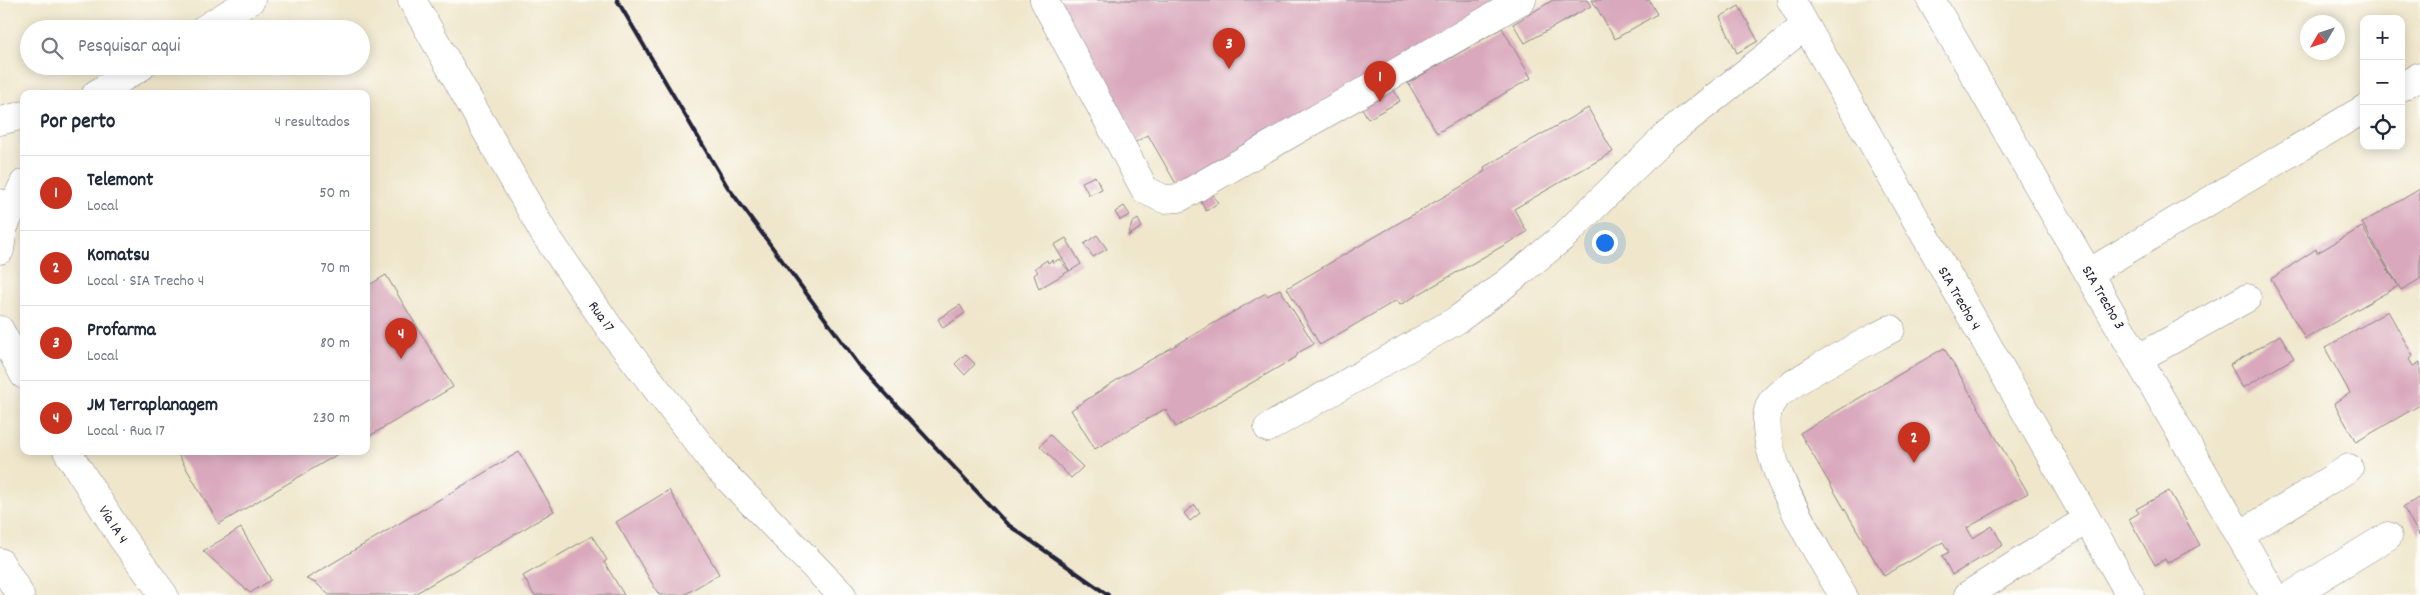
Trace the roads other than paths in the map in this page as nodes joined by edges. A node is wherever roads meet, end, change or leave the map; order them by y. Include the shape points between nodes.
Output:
1 (251, 0) edge
2 (412, 0) edge
3 (1044, 0) edge
4 (1522, 0) edge
5 (1791, 0) edge
6 (1931, 0) edge
7 (219, 20) edge
8 (1806, 26) junction
9 (127, 75) edge
10 (2420, 76) edge
11 (2405, 85) edge
12 (103, 90) edge
13 (2360, 111) edge
14 (20, 116) edge
15 (0, 121) edge
16 (20, 191) edge
17 (1, 227) edge
18 (2090, 272) junction
19 (2247, 298) dead end
20 (0, 330) edge
21 (1891, 330) dead end
22 (2139, 358) junction
23 (20, 368) edge
24 (1268, 428) dead end
25 (70, 455) edge
26 (2349, 468) dead end
27 (2086, 520) junction
28 (2240, 535) junction
29 (2388, 536) dead end
30 (0, 562) edge
31 (20, 595) edge
32 (164, 595) edge
33 (842, 595) edge
34 (1843, 595) edge
35 (1968, 595) edge
36 (2130, 595) edge
37 (2274, 595) edge
38 (2292, 595) edge

1 - 7 main road
2 - 33 main road, Rua 17 via 544,233 612,330 717,467
3 - 4 main road via 1145,190 1164,199 1179,198
5 - 8 main road, SIA Trecho 4
6 - 18 main road, SIA Trecho 3
8 - 24 main road via 1667,135 1563,236 1496,291 1456,320
8 - 27 main road, SIA Trecho 4
9 - 12 main road
10 - 11 main road
13 - 18 main road
14 - 15 main road
16 - 17 main road
18 - 22 main road, SIA Trecho 3
19 - 22 main road
20 - 23 main road
21 - 34 main road via 1796,382 1771,403 1767,418 1770,455 1783,486
22 - 28 main road, SIA Trecho 3
25 - 32 main road, Via 1A 4 via 122,538
26 - 28 main road
27 - 35 main road
27 - 36 main road, SIA Trecho 4
28 - 37 main road, SIA Trecho 3
29 - 38 main road
30 - 31 main road

